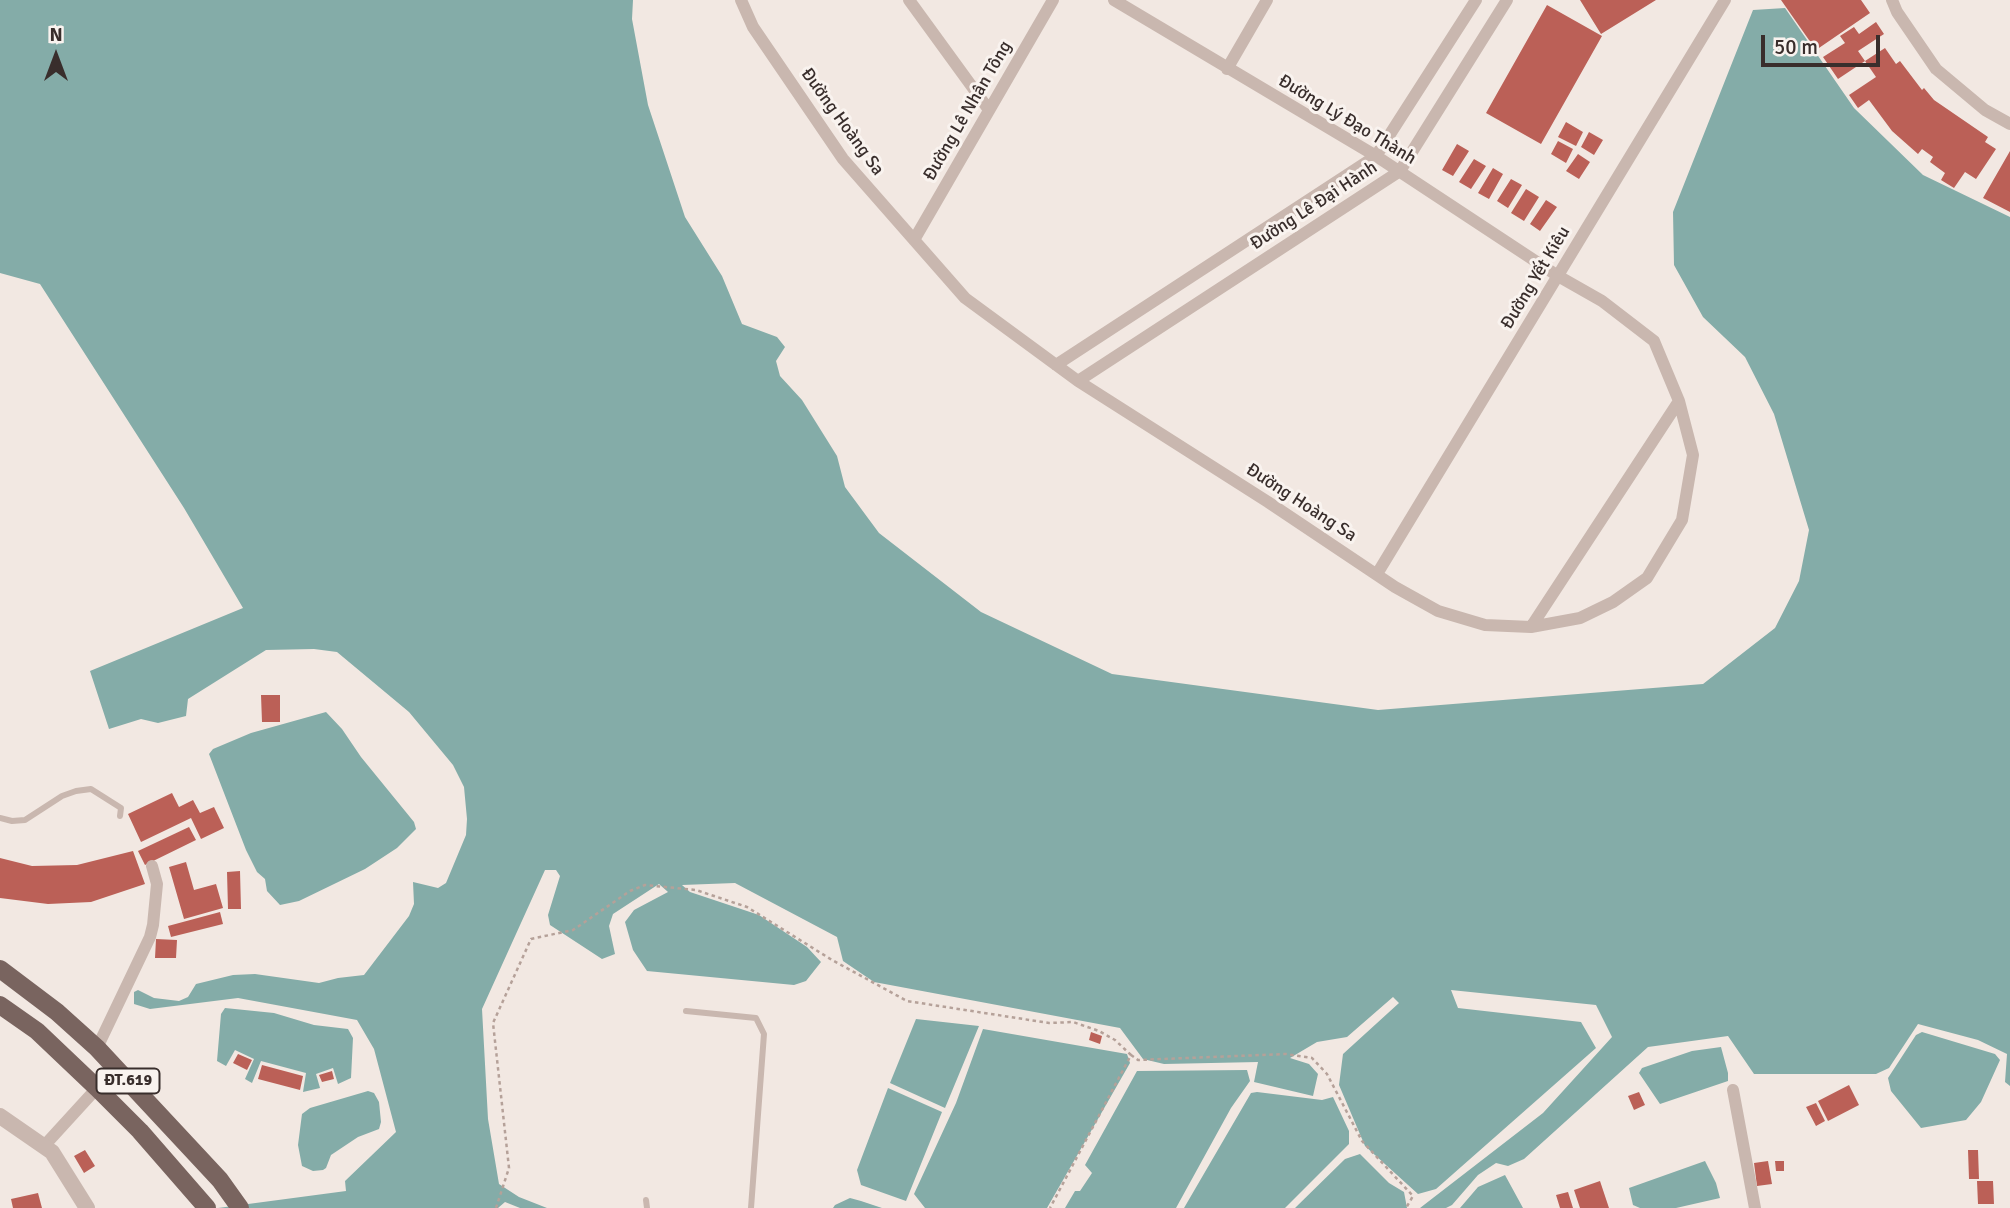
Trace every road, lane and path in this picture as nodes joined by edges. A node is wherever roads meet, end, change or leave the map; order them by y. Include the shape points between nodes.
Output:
1 (741, 0) edge
2 (909, 0) edge
3 (1053, 0) edge
4 (1114, 0) edge
5 (1267, 0) edge
6 (1476, 0) edge
7 (1507, 0) edge
8 (1725, 0) edge
9 (1892, 0) edge
10 (1227, 69) junction
11 (989, 110) junction
12 (2010, 124) edge
13 (1376, 156) junction
14 (1400, 171) junction
15 (914, 240) junction
16 (1558, 276) junction
17 (1056, 365) junction
18 (1078, 381) junction
19 (1679, 401) junction
20 (1377, 574) junction
21 (1531, 627) junction
22 (120, 816) dead end
23 (0, 818) edge
24 (152, 866) dead end
25 (0, 969) edge
26 (0, 1004) edge
27 (686, 1011) dead end
28 (97, 1048) junction
29 (1131, 1055) junction
30 (97, 1088) junction
31 (1733, 1090) dead end
32 (0, 1116) edge
33 (44, 1146) junction
34 (646, 1200) dead end
35 (87, 1208) edge
36 (207, 1208) edge
37 (240, 1208) edge
38 (496, 1208) edge
39 (648, 1208) edge
40 (751, 1208) edge
41 (1050, 1208) edge
42 (1406, 1208) edge
43 (1755, 1208) edge

1 - 15 street, Đường Hoàng Sa via 753,27 843,159
2 - 11 street
3 - 11 street, Đường Lê Nhân Tông
4 - 10 street, Đường Lý Đạo Thành
5 - 10 street
6 - 13 street, Đường Lê Đại Hành
7 - 14 street, Đường Lê Đại Hành
8 - 16 street, Đường Yết Kiêu
9 - 12 street via 1936,69 1985,110
10 - 13 street, Đường Lý Đạo Thành
11 - 15 street, Đường Lê Nhân Tông
13 - 14 street, Đường Lý Đạo Thành
13 - 17 street, Đường Lê Đại Hành
14 - 16 street, Đường Lý Đạo Thành
14 - 18 street, Đường Lê Đại Hành
15 - 17 street, Đường Hoàng Sa via 965,298
16 - 19 street, Đường Hoàng Sa via 1602,301 1654,341
16 - 20 street, Đường Yết Kiêu
17 - 18 street, Đường Hoàng Sa
18 - 20 street, Đường Hoàng Sa
19 - 21 street
19 - 21 street, Đường Hoàng Sa via 1693,455 1682,520 1647,578 1580,618
20 - 21 street, Đường Hoàng Sa via 1438,611 1485,625
22 - 23 lane via 121,808 91,789 62,796 25,820
24 - 28 street via 156,884 150,937
25 - 28 main road, ĐT.619
26 - 30 main road, ĐT.619 via 37,1031
27 - 40 lane via 756,1018 764,1034
28 - 37 main road, ĐT.619 via 220,1180
29 - 38 path via 1115,1040 1073,1022 1049,1023 907,1002 747,908 696,890 645,885 573,930 531,939 493,1023 509,1168
29 - 41 path
29 - 42 path via 1138,1060 1286,1054 1312,1058 1327,1074 1362,1141 1413,1196
30 - 33 street
30 - 36 main road, ĐT.619
31 - 43 street
32 - 33 street
33 - 35 street
34 - 39 lane

